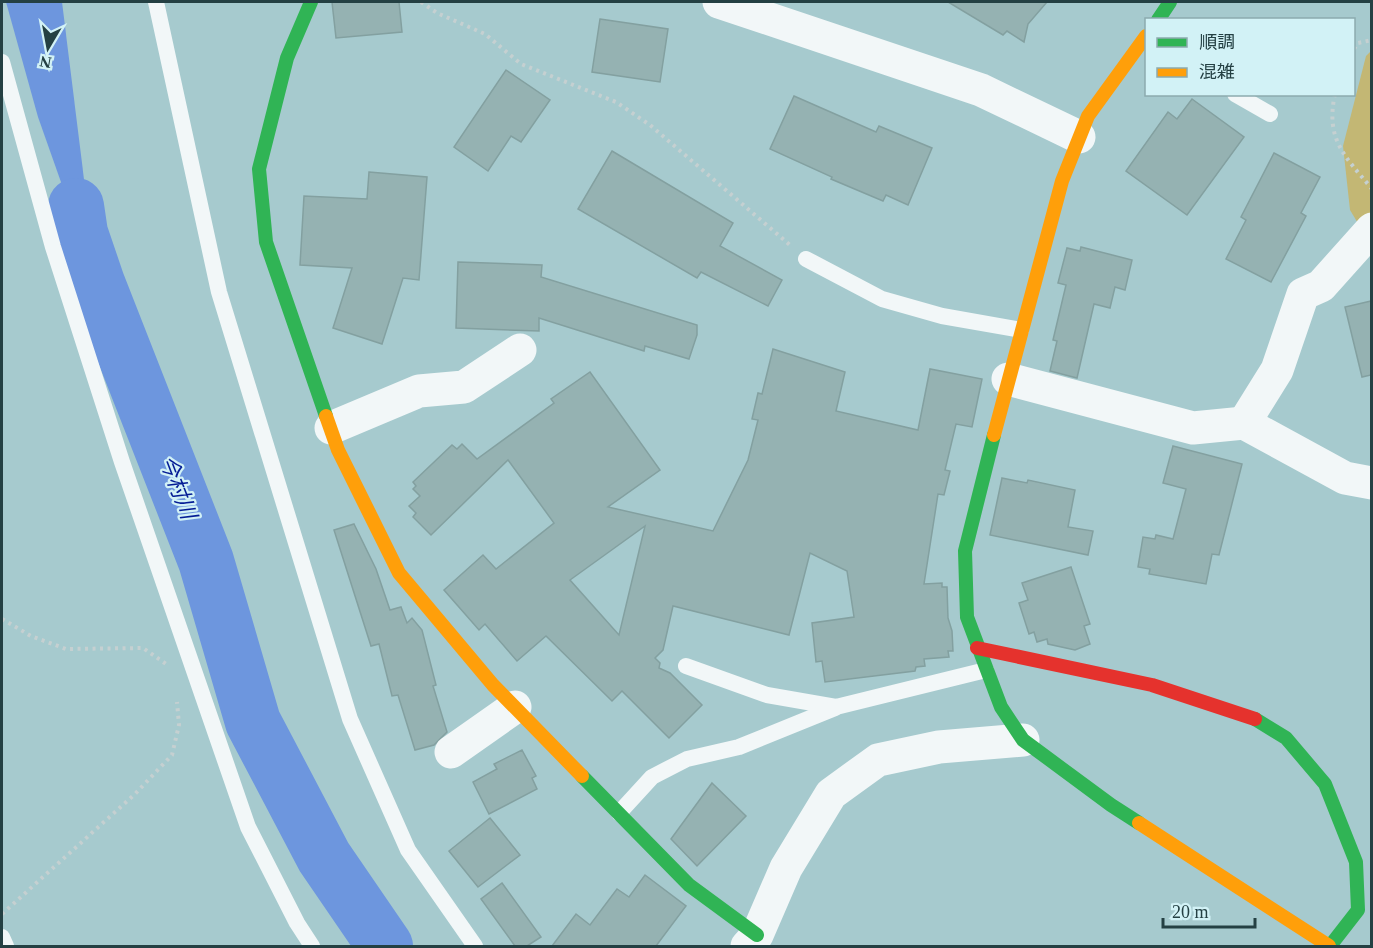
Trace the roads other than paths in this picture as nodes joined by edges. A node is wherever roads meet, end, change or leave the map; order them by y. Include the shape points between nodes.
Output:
1 (156, 2) edge
2 (311, 2) edge
3 (719, 2) edge
4 (1170, 2) edge
5 (1159, 18) edge
6 (1145, 41) edge
7 (2, 62) edge
8 (1238, 96) edge
9 (1270, 114) dead end
10 (1079, 136) junction
11 (1371, 229) edge
12 (806, 259) road end
13 (1021, 330) junction
14 (520, 350) dead end
15 (1008, 379) junction
16 (1244, 423) junction
17 (331, 428) junction
18 (1371, 483) edge
19 (977, 648) junction
20 (686, 666) dead end
21 (987, 675) junction
22 (515, 707) junction
23 (836, 707) junction
24 (1023, 740) junction
25 (451, 752) dead end
26 (619, 813) junction
27 (2, 937) edge
28 (752, 940) edge
29 (6, 946) edge
30 (312, 946) edge
31 (475, 946) edge
32 (1329, 946) edge

1 - 31 lane via 219,292 350,719 408,850
2 - 17 street via 287,58 259,169 266,242
3 - 10 street via 981,90
4 - 5 street
6 - 10 street via 1088,116
7 - 30 lane via 60,269 248,827
8 - 9 lane
10 - 13 street via 1062,181
11 - 16 street via 1321,286 1303,294 1277,370
12 - 13 lane via 882,299 942,316
13 - 15 street
14 - 17 street via 464,387 419,391
15 - 16 street via 1193,428
15 - 19 street via 965,551 967,617
16 - 18 street via 1345,478
17 - 22 street via 338,450 399,573
19 - 21 street
19 - 32 street via 1152,685 1260,721 1286,738 1324,784 1356,862 1358,910
20 - 23 lane via 767,695
21 - 23 lane
21 - 24 street via 1001,707
22 - 25 street
22 - 26 street
23 - 26 lane via 739,747 687,759 652,777
24 - 28 street via 939,747 878,760 831,794 786,868
24 - 32 street via 1111,805
26 - 28 street via 688,885
27 - 29 lane

